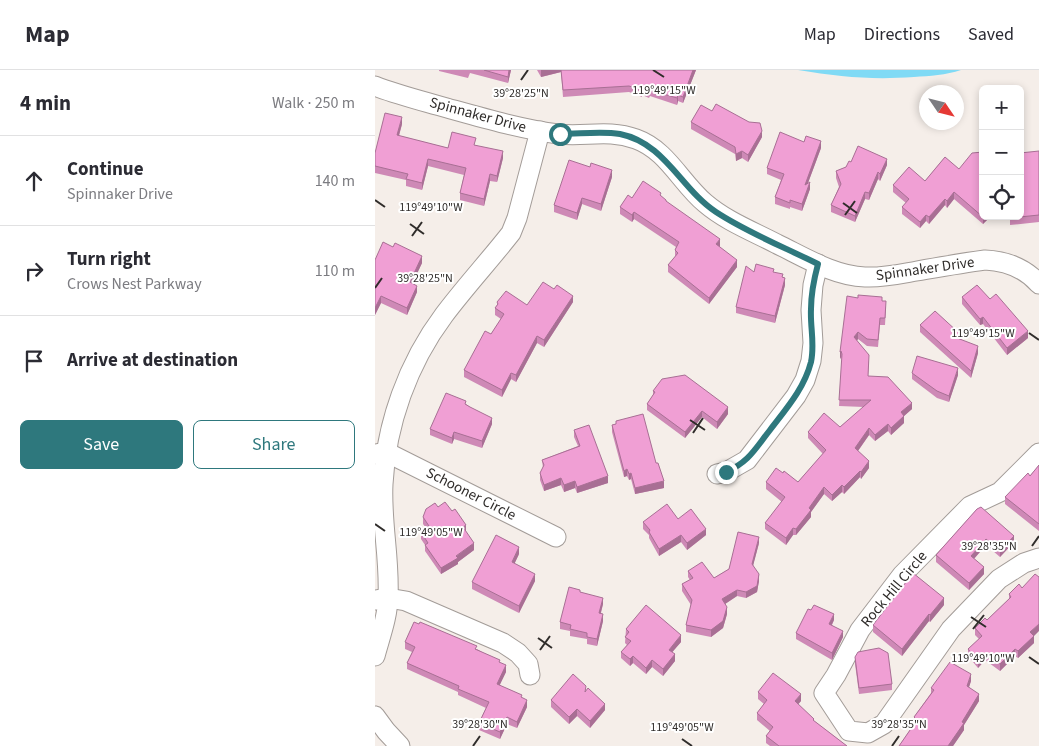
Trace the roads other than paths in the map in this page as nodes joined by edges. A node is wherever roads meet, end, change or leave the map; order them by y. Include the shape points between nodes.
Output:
1 (375, 86) edge
2 (540, 131) junction
3 (818, 264) junction
4 (1039, 284) edge
5 (381, 453) edge
6 (1039, 453) edge
7 (717, 474) dead end
8 (556, 537) dead end
9 (1039, 558) edge
10 (382, 599) edge
11 (375, 656) edge
12 (530, 676) dead end
13 (375, 716) edge
14 (400, 746) edge

1 - 2 street, Spinnaker Drive
2 - 3 street, Spinnaker Drive via 621,134 638,140 663,157 715,212
2 - 5 street via 511,233 443,316 425,344 409,375
3 - 4 street, Spinnaker Drive via 862,277 881,277 985,260 1001,261 1018,267
3 - 7 street via 811,310 811,361 805,380 747,460
5 - 8 street, Schooner Circle
5 - 10 street
6 - 9 street, Rock Hill Circle via 1000,492 970,506 902,575 860,630 824,693 849,731 868,733 884,724 951,629 999,579 1024,563
10 - 11 street
10 - 12 street via 406,601 503,643 528,664
13 - 14 street

